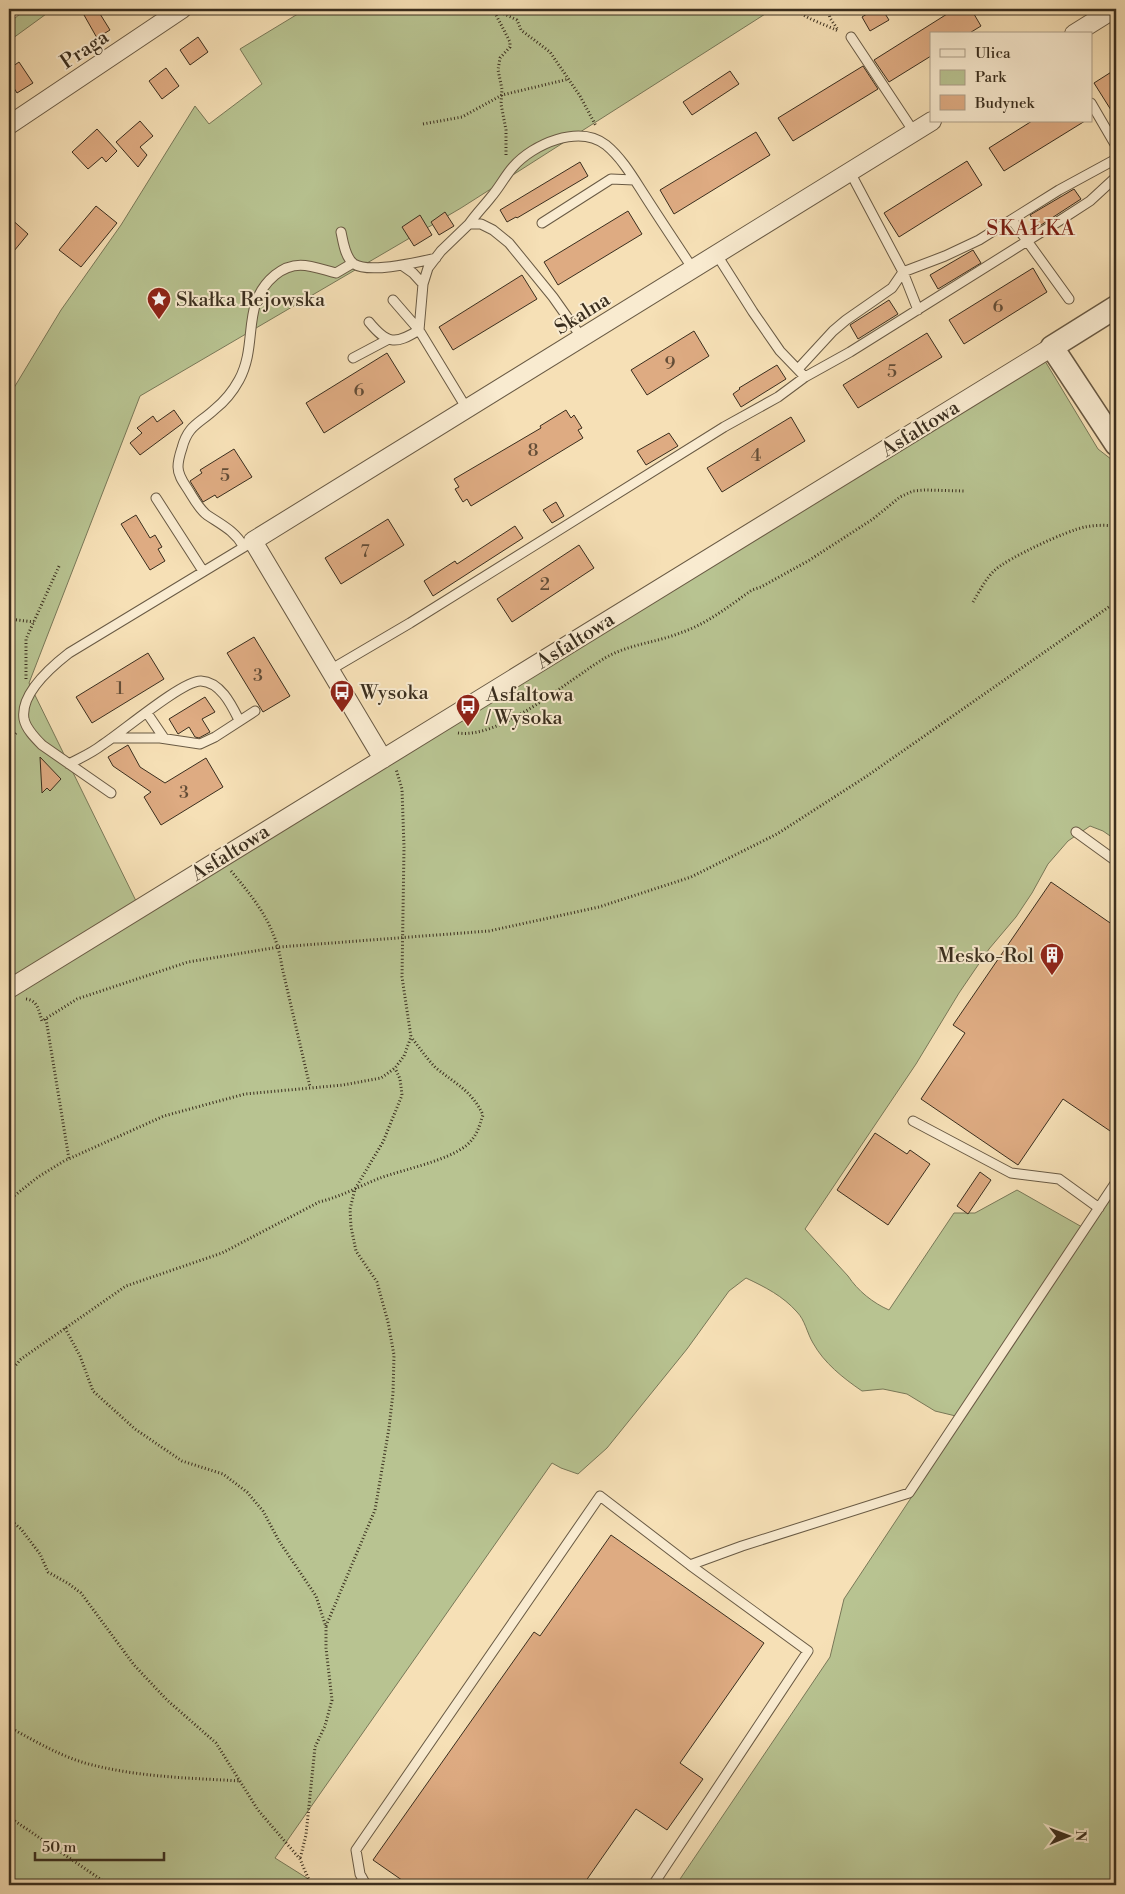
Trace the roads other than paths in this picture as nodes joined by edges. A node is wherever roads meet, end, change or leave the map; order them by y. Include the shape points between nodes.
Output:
1 (182, 9) edge
2 (1114, 9) edge
3 (1077, 32) edge
4 (851, 37) road end
5 (1092, 105) edge
6 (930, 122) edge
7 (9, 125) edge
8 (914, 132) junction
9 (1116, 146) edge
10 (1116, 159) edge
11 (850, 172) junction
12 (1116, 177) edge
13 (634, 180) junction
14 (1012, 220) junction
15 (542, 223) dead end
16 (468, 224) junction
17 (341, 232) dead end
18 (1026, 242) junction
19 (717, 255) junction
20 (436, 258) junction
21 (353, 264) junction
22 (403, 266) junction
23 (693, 269) junction
24 (903, 272) junction
25 (422, 284) junction
26 (1069, 299) dead end
27 (393, 300) dead end
28 (1116, 307) edge
29 (918, 310) junction
30 (369, 322) dead end
31 (419, 330) junction
32 (582, 338) junction
33 (387, 340) junction
34 (1052, 348) junction
35 (353, 358) dead end
36 (798, 370) junction
37 (805, 378) junction
38 (467, 409) junction
39 (1114, 438) edge
40 (156, 498) dead end
41 (249, 544) junction
42 (204, 572) junction
43 (330, 670) junction
44 (255, 711) dead end
45 (147, 713) junction
46 (240, 720) junction
47 (113, 738) junction
48 (164, 738) junction
49 (69, 764) junction
50 (385, 766) junction
51 (112, 793) dead end
52 (1076, 832) dead end
53 (1116, 861) edge
54 (9, 989) edge
55 (913, 1121) dead end
56 (1116, 1182) edge
57 (1099, 1208) junction
58 (690, 1565) junction
59 (366, 1885) edge
60 (653, 1885) edge

1 - 7 street, Praga
2 - 3 street
4 - 8 lane
5 - 9 lane
6 - 8 street, Skalna
8 - 11 street, Skalna
10 - 14 lane
11 - 19 street, Skalna
11 - 24 lane
12 - 18 lane via 1090,201
13 - 15 lane via 611,179
13 - 16 lane via 606,145 582,137 566,137 527,154 513,166
13 - 23 lane
14 - 18 lane
14 - 24 lane via 946,256
16 - 20 lane
16 - 32 lane via 481,224 494,230 509,243
17 - 21 lane via 347,256
18 - 26 lane
18 - 29 lane
19 - 23 street, Skalna
19 - 36 lane via 780,352
20 - 22 lane
20 - 25 lane
21 - 22 lane
21 - 41 lane via 336,273 311,265 296,265 276,273 264,284 253,310 250,349 240,379 223,402 185,435 178,467 181,479 207,515
22 - 25 lane
23 - 32 street, Skalna
24 - 29 lane
24 - 36 lane via 892,288 846,320
25 - 31 lane
27 - 31 lane
28 - 34 street, Asfaltowa
29 - 37 lane
30 - 33 lane
31 - 33 lane via 400,340
31 - 38 lane
32 - 38 street, Skalna
33 - 35 lane
34 - 39 street
34 - 50 street, Asfaltowa
36 - 37 lane
37 - 43 lane
38 - 41 street, Skalna
40 - 42 lane
41 - 42 lane
41 - 43 street
42 - 49 lane via 68,653 50,667 29,696 24,720 32,736
43 - 50 street
44 - 46 lane
45 - 46 lane via 179,690 195,681 202,681 227,696
45 - 47 lane
45 - 48 lane
46 - 48 lane via 200,744
47 - 48 lane
47 - 49 lane
49 - 51 lane
50 - 54 street, Asfaltowa
52 - 53 lane
55 - 57 lane via 1010,1173 1059,1179
56 - 57 lane
57 - 58 lane via 909,1493
58 - 59 lane via 600,1496 356,1850 360,1874
58 - 60 lane via 808,1651

